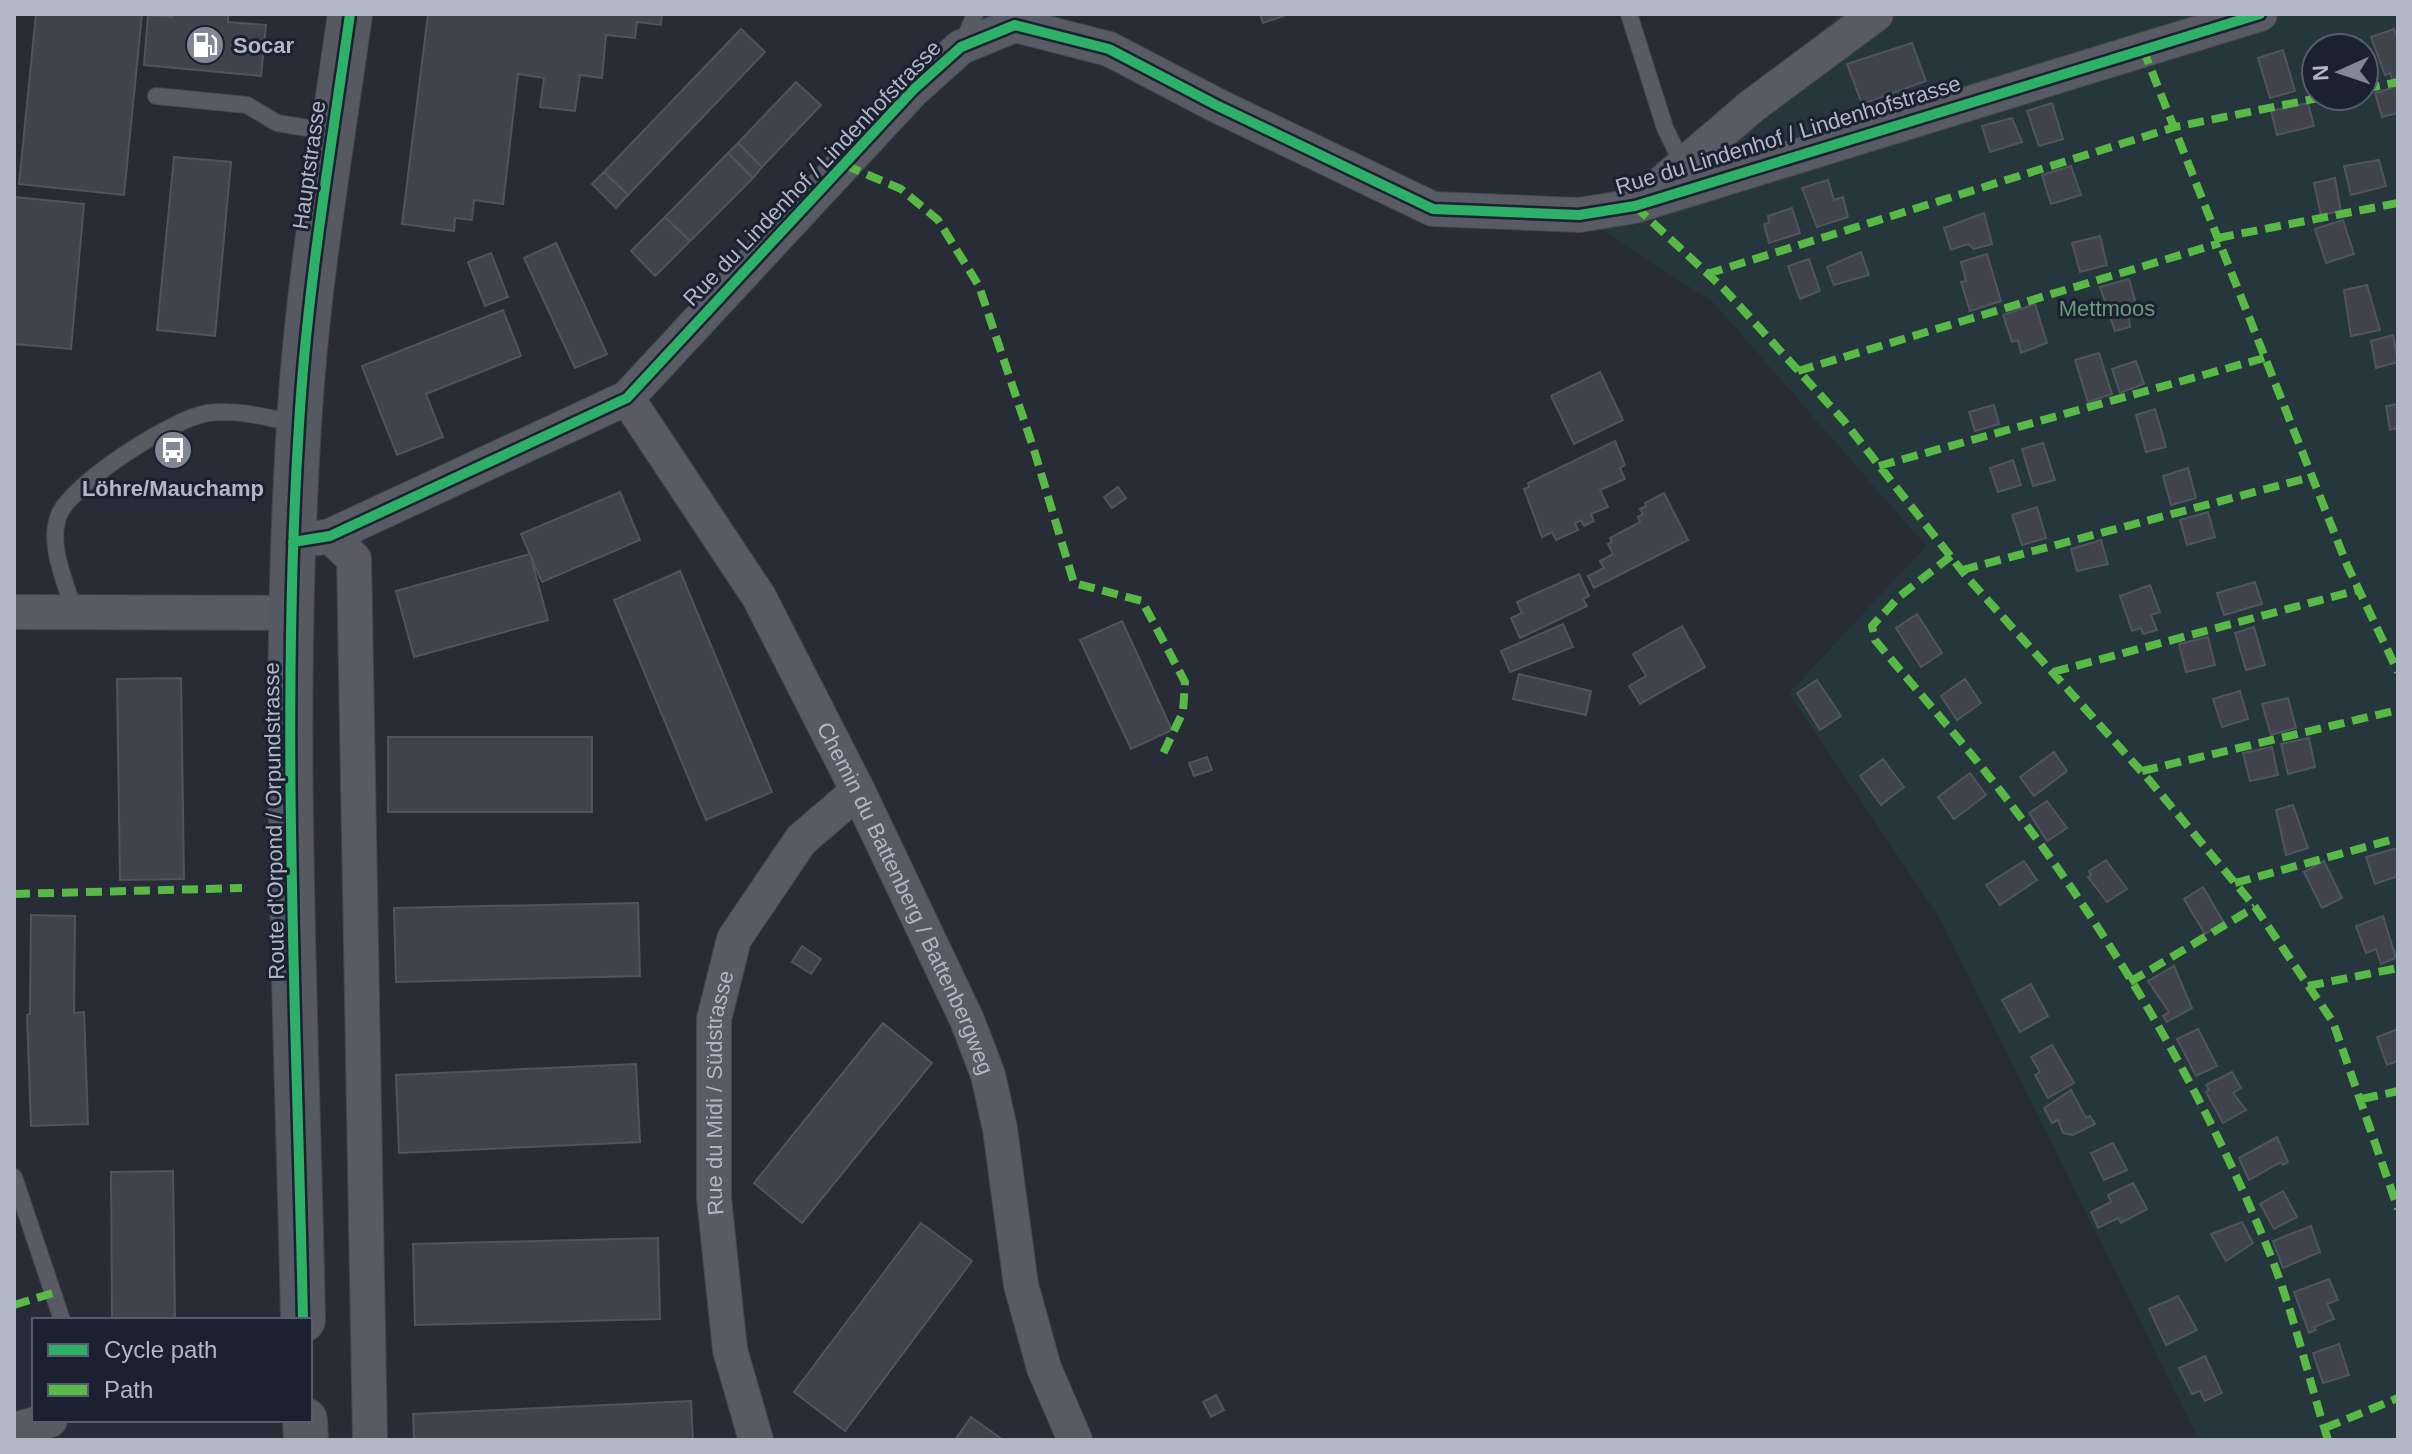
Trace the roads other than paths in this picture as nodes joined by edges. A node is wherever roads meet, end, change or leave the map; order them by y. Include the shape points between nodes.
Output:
1 (350, 14) edge
2 (975, 14) edge
3 (1629, 14) edge
4 (1876, 14) edge
5 (2260, 14) edge
6 (961, 47) junction
7 (156, 96) dead end
8 (333, 132) junction
9 (1683, 165) junction
10 (1635, 206) junction
11 (307, 321) joint
12 (627, 398) junction
13 (299, 424) junction
14 (312, 539) junction
15 (74, 611) junction
16 (14, 612) edge
17 (291, 613) junction
18 (858, 791) junction
19 (14, 1177) edge
20 (61, 1318) edge
21 (303, 1318) edge
22 (43, 1422) edge
23 (14, 1430) edge
24 (370, 1440) edge
25 (756, 1440) edge
26 (1075, 1440) edge

1 - 8 main road, Hauptstrasse
2 - 6 lane
3 - 9 lane via 1665,128
4 - 9 street
5 - 10 street, Rue du Lindenhof / Lindenhofstrasse
6 - 10 street, Rue du Lindenhof / Lindenhofstrasse via 1015,25 1109,49 1433,209 1579,215
6 - 12 street, Rue du Lindenhof / Lindenhofstrasse via 913,90
7 - 8 lane via 247,105 277,123
8 - 11 main road, Hauptstrasse
9 - 10 street
11 - 13 main road, Route d'Orpond / Orpundstrasse
12 - 14 street, Rue du Lindenhof / Lindenhofstrasse
12 - 18 street, Chemin du Battenberg / Battenbergweg via 759,597
13 - 14 main road, Route d'Orpond / Orpundstrasse
13 - 15 lane via 229,412 191,417 73,493 58,516 56,538
14 - 17 main road, Route d'Orpond / Orpundstrasse
14 - 24 street via 354,559
15 - 16 street
15 - 17 street
17 - 21 main road, Route d'Orpond / Orpundstrasse
18 - 25 street, Rue du Midi / Südstrasse via 801,840 734,939 714,1019 714,1198 730,1350
18 - 26 street, Chemin du Battenberg / Battenbergweg via 988,1075 1021,1285 1044,1368
19 - 20 lane
22 - 23 street

